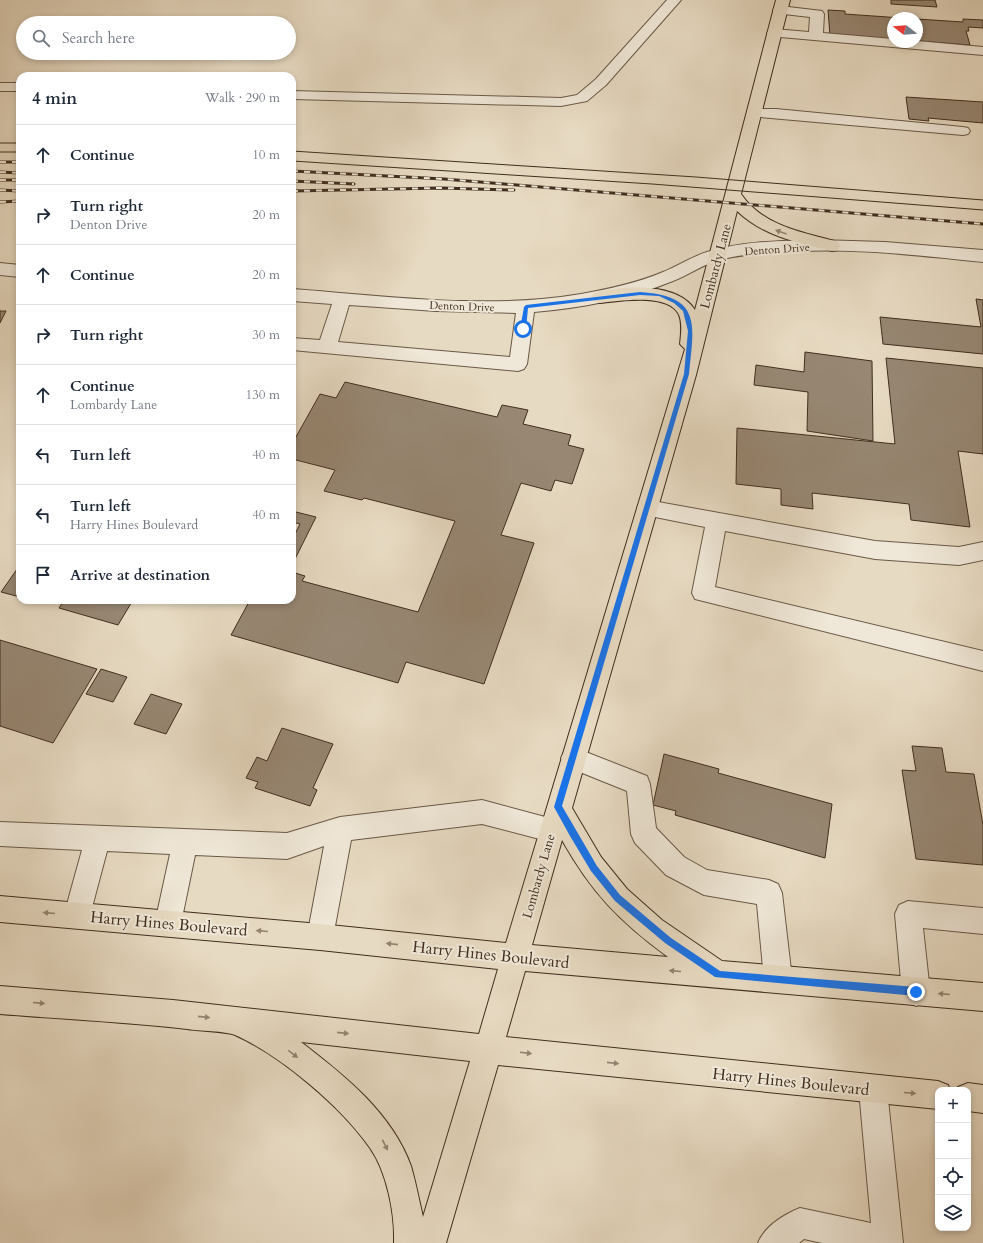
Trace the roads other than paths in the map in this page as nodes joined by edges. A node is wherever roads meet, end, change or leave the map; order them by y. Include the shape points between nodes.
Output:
1 (674, 0) edge
2 (781, 5) edge
3 (774, 33) junction
4 (816, 33) dead end
5 (983, 51) edge
6 (0, 87) edge
7 (16, 87) edge
8 (296, 95) edge
9 (754, 113) junction
10 (963, 131) dead end
11 (734, 195) junction
12 (832, 246) junction
13 (718, 254) junction
14 (983, 256) edge
15 (0, 269) edge
16 (16, 271) edge
17 (296, 295) edge
18 (600, 297) junction
19 (342, 299) junction
20 (526, 307) junction
21 (296, 344) edge
22 (327, 347) junction
23 (687, 374) junction
24 (647, 508) junction
25 (716, 521) junction
26 (983, 551) edge
27 (983, 661) edge
28 (573, 758) junction
29 (554, 819) junction
30 (340, 829) junction
31 (0, 834) edge
32 (98, 838) junction
33 (185, 842) junction
34 (0, 909) edge
35 (77, 915) junction
36 (983, 921) edge
37 (168, 923) junction
38 (320, 937) junction
39 (514, 957) junction
40 (718, 974) junction
41 (778, 979) junction
42 (916, 992) junction
43 (983, 997) edge
44 (0, 1000) edge
45 (235, 1021) junction
46 (487, 1048) junction
47 (873, 1090) junction
48 (935, 1095) edge
49 (971, 1098) edge
50 (983, 1099) edge
51 (409, 1243) edge
52 (431, 1243) edge
53 (773, 1243) edge

1 - 8 street via 601,82 582,98 561,102
2 - 3 main road, Lombardy Lane
2 - 4 street via 817,14
3 - 5 street
3 - 9 main road, Lombardy Lane
6 - 7 street
9 - 10 street
9 - 11 main road, Lombardy Lane
12 -> 11 main road via 770,228 740,205
11 - 13 main road, Lombardy Lane
12 - 13 street, Denton Drive via 798,246
12 - 14 street, Denton Drive via 914,249
13 - 18 street, Denton Drive via 667,277
13 - 23 main road, Lombardy Lane
15 - 16 street
17 - 19 street, Denton Drive
18 - 20 street, Denton Drive
18 - 23 main road via 640,293 659,295 676,302 686,310 690,331
19 - 20 street, Denton Drive via 396,304
19 - 22 street
20 - 22 street via 518,364
21 - 22 street
23 - 24 main road, Lombardy Lane
24 - 25 street
24 - 28 main road, Lombardy Lane
25 - 26 street via 875,550 959,556
25 - 27 street via 703,593
28 - 29 main road, Lombardy Lane
28 - 41 street via 638,784 644,834 675,866 704,882 769,893
29 - 30 street via 482,812
29 - 39 main road, Lombardy Lane
29 - 40 main road via 617,898 668,940
30 - 33 street via 287,846
30 - 38 street
31 - 32 street
32 - 33 street
32 - 35 street
33 - 37 street
35 -> 34 main road, Harry Hines Boulevard
35 - 37 main road, Harry Hines Boulevard
36 - 42 street via 908,914
38 -> 37 main road, Harry Hines Boulevard
39 -> 38 main road, Harry Hines Boulevard
40 -> 39 main road, Harry Hines Boulevard
39 - 46 main road, Lombardy Lane
40 - 41 main road, Harry Hines Boulevard
41 - 42 main road, Harry Hines Boulevard
43 -> 42 main road, Harry Hines Boulevard
44 -> 45 main road, Harry Hines Boulevard
45 -> 46 main road, Harry Hines Boulevard
45 -> 51 main road via 284,1047 322,1076 359,1111 381,1138 396,1167 410,1224
46 -> 47 main road, Harry Hines Boulevard
46 - 52 main road, Lombardy Lane
47 -> 48 main road, Harry Hines Boulevard
47 - 53 street via 888,1242 800,1223
49 - 50 main road

